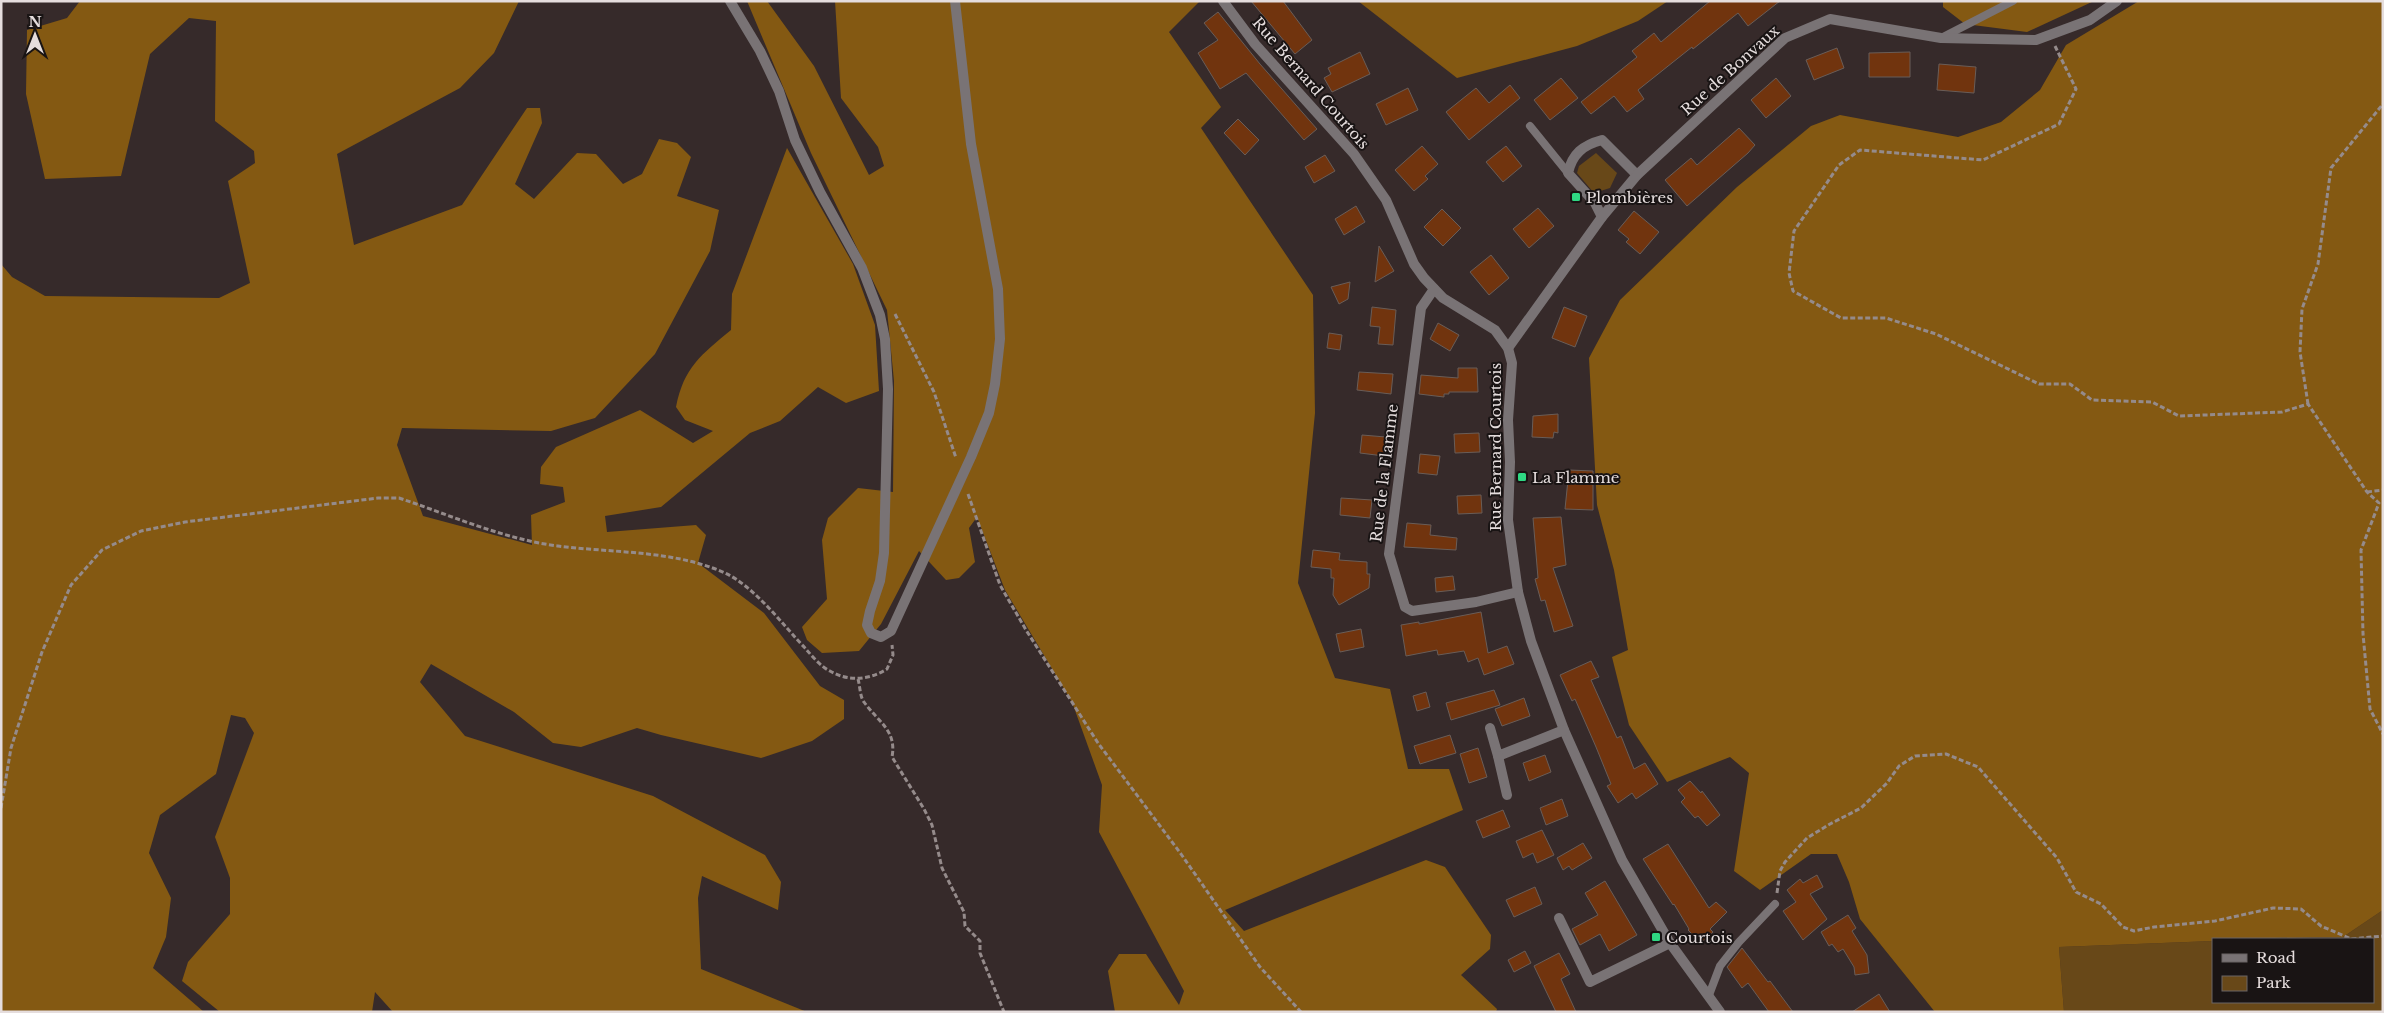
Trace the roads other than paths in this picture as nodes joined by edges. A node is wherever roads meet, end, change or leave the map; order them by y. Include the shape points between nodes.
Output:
1 (730, 1) edge
2 (955, 1) edge
3 (1223, 1) edge
4 (2013, 1) edge
5 (2118, 1) edge
6 (1941, 38) junction
7 (1530, 126) dead end
8 (1568, 173) junction
9 (1637, 176) junction
10 (1602, 217) junction
11 (1434, 289) junction
12 (1508, 348) junction
13 (1518, 592) junction
14 (1490, 728) dead end
15 (1564, 730) junction
16 (1498, 756) junction
17 (1507, 795) dead end
18 (1776, 904) road end
19 (1559, 918) dead end
20 (1670, 943) junction
21 (1708, 995) junction
22 (1720, 1012) edge

1 - 2 street via 764,59 779,90 795,140 858,260 886,339 884,553 880,581 867,625 871,633 881,637 891,631 962,476 989,413 995,384 1000,339 998,289 970,144
3 - 11 street, Rue Bernard Courtois via 1255,44 1354,154 1386,200 1414,264
4 - 6 lane
5 - 6 street, Rue de Bonvaux via 2090,20 2036,40
6 - 9 street, Rue de Bonvaux via 1830,19 1785,38
7 - 8 lane
8 - 9 street via 1571,159 1588,144 1602,140
8 - 10 street
9 - 10 street, Rue de Bonvaux
10 - 12 street, Rue de Bonvaux
11 - 12 street, Rue Bernard Courtois via 1495,330
11 - 13 street, Rue de la Flamme via 1421,308 1400,457 1389,554 1395,578 1405,606 1412,611
12 - 13 street, Rue Bernard Courtois via 1512,363 1508,420 1508,520
13 - 15 street, Rue Bernard Courtois via 1531,641
14 - 16 street
15 - 16 street
15 - 20 street, Rue Bernard Courtois via 1622,860
16 - 17 street
18 - 21 lane via 1720,966
19 - 20 street via 1590,982
20 - 21 street, Rue Bernard Courtois
21 - 22 street, Rue Bernard Courtois

